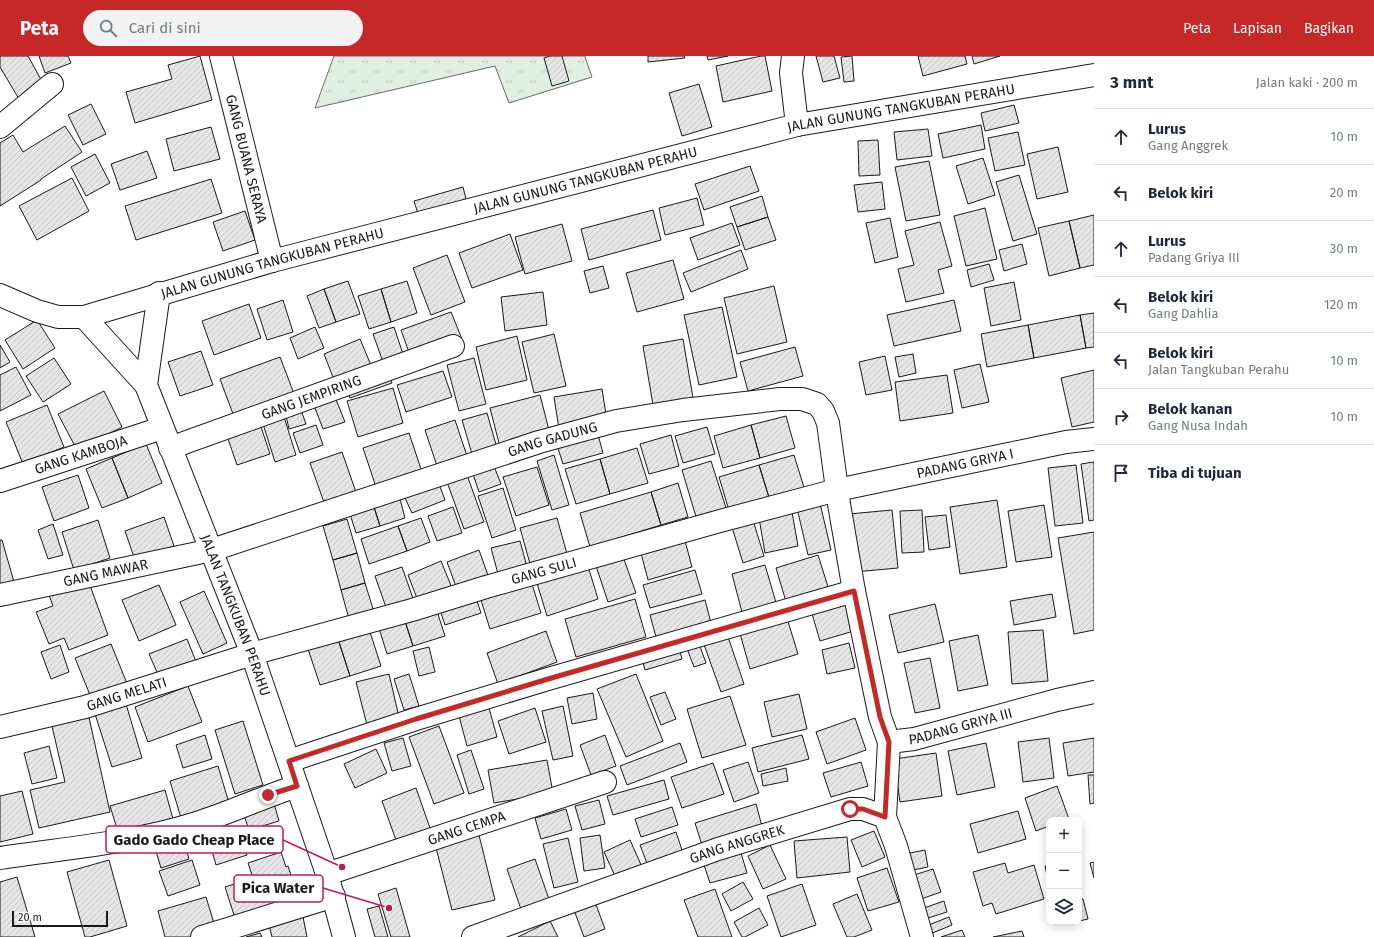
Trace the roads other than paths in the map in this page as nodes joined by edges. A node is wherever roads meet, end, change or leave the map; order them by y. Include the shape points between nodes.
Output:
1 (220, 56) edge
2 (793, 56) edge
3 (1094, 75) edge
4 (52, 84) dead end
5 (797, 125) junction
6 (0, 127) edge
7 (272, 261) junction
8 (159, 294) junction
9 (0, 295) edge
10 (84, 317) junction
11 (453, 346) dead end
12 (146, 385) junction
13 (162, 428) junction
14 (1094, 439) edge
15 (170, 448) junction
16 (0, 482) edge
17 (837, 490) junction
18 (212, 550) junction
19 (854, 591) junction
20 (0, 595) edge
21 (252, 654) junction
22 (1094, 692) edge
23 (0, 727) edge
24 (889, 742) junction
25 (289, 761) junction
26 (605, 782) dead end
27 (297, 786) junction
28 (885, 817) junction
29 (0, 858) edge
30 (327, 874) junction
31 (334, 896) junction
32 (202, 937) edge
33 (344, 937) edge
34 (473, 937) edge
35 (922, 937) edge

1 - 7 street, GANG BUANA SERAYA
2 - 5 street via 791,73
3 - 5 street, JALAN GUNUNG TANGKUBAN PERAHU
4 - 6 street
5 - 7 street, JALAN GUNUNG TANGKUBAN PERAHU
7 - 8 street, JALAN GUNUNG TANGKUBAN PERAHU
8 - 10 street, JALAN GUNUNG TANGKUBAN PERAHU
8 - 12 street, JALAN TANGKUBAN PERAHU
9 - 10 street, JALAN GUNUNG TANGKUBAN PERAHU via 58,317
10 - 12 street
11 - 15 street, GANG JEMPIRING
12 - 13 street, JALAN TANGKUBAN PERAHU
13 - 15 street, JALAN TANGKUBAN PERAHU
13 - 16 street, GANG KAMBOJA
14 - 17 street, PADANG GRIYA I via 1066,442
15 - 18 street, JALAN TANGKUBAN PERAHU
17 - 18 street, GANG GADUNG via 828,423 823,411 817,404 802,399 780,399 616,421 539,442
17 - 19 street, PADANG GRIYA III
17 - 21 street, GANG SULI
18 - 20 street, GANG MAWAR
18 - 21 street, JALAN TANGKUBAN PERAHU
19 - 24 street, PADANG GRIYA III via 880,717
19 - 25 street via 548,679
21 - 23 street, GANG MELATI via 85,707
21 - 25 street, JALAN TANGKUBAN PERAHU
22 - 24 street, PADANG GRIYA III via 914,739
24 - 28 street
25 - 27 street, JALAN TANGKUBAN PERAHU
26 - 30 street, GANG CEMPA
27 - 29 street via 197,823 154,834 104,844
27 - 30 street, JALAN TANGKUBAN PERAHU
28 - 34 street, GANG ANGGREK via 863,809 850,809 718,849
28 - 35 street
30 - 31 street, JALAN TANGKUBAN PERAHU
31 - 32 street
31 - 33 street, JALAN TANGKUBAN PERAHU

